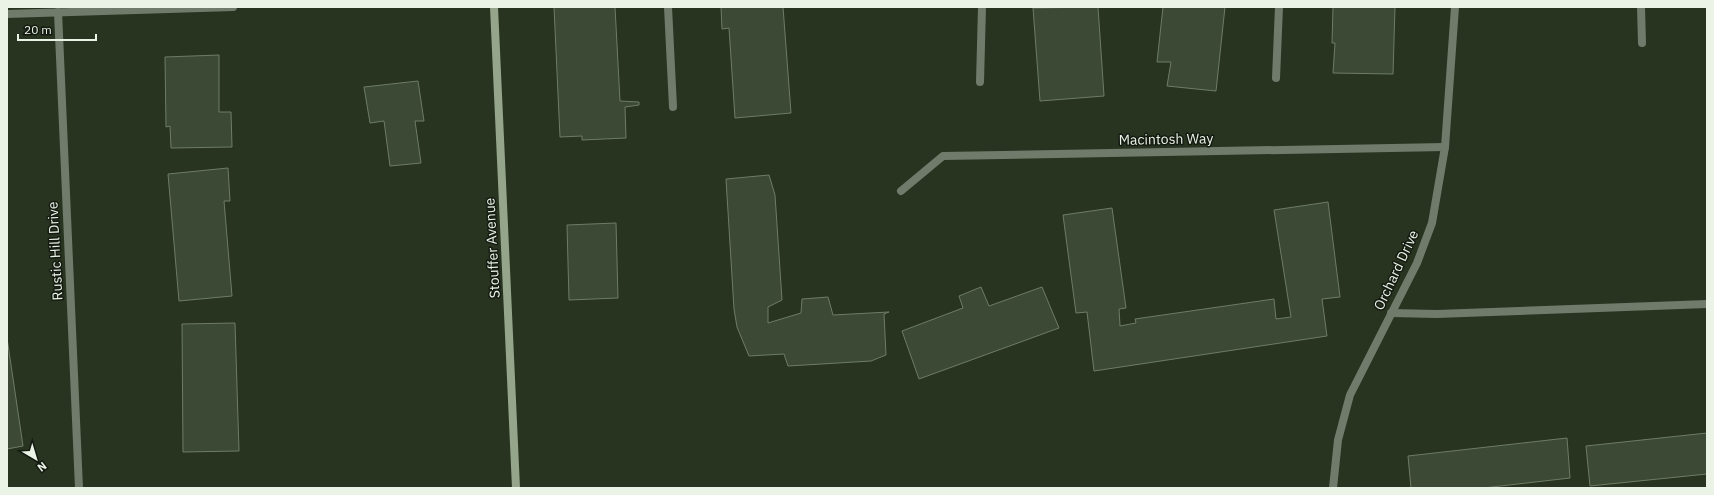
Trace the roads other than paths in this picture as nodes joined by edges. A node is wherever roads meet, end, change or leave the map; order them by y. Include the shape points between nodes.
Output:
1 (233, 7) edge
2 (494, 7) edge
3 (668, 7) edge
4 (982, 7) edge
5 (1279, 7) edge
6 (1455, 7) edge
7 (1641, 7) edge
8 (58, 12) junction
9 (7, 14) edge
10 (1642, 43) dead end
11 (1276, 78) dead end
12 (980, 82) dead end
13 (673, 107) dead end
14 (1445, 147) junction
15 (900, 191) dead end
16 (1707, 304) edge
17 (1391, 313) junction
18 (79, 488) edge
19 (516, 488) edge
20 (1333, 488) edge

1 - 8 street
2 - 19 street, Stouffer Avenue
3 - 13 street
4 - 12 street
5 - 11 street
6 - 14 street, Orchard Drive
7 - 10 street
8 - 9 street
8 - 18 street, Rustic Hill Drive
14 - 15 street, Macintosh Way via 943,156
14 - 17 street, Orchard Drive via 1432,223 1417,263
16 - 17 street via 1437,314
17 - 20 street, Orchard Drive via 1350,395 1338,440

